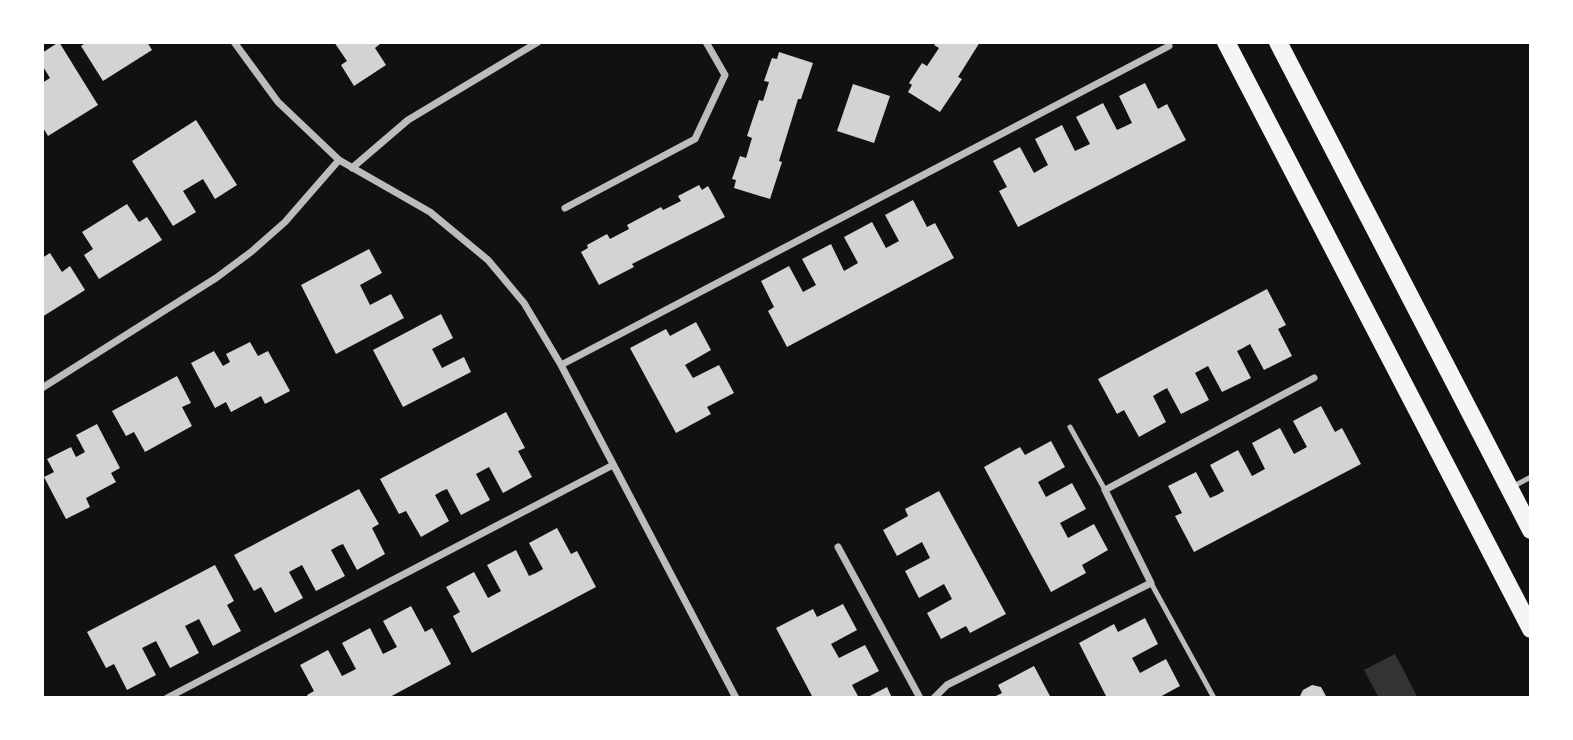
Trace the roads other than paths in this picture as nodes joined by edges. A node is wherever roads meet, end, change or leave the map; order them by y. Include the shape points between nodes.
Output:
1 (234, 42) edge
2 (538, 42) edge
3 (717, 42) edge
4 (1226, 42) edge
5 (1278, 42) edge
6 (707, 45) edge
7 (1169, 46) dead end
8 (339, 160) junction
9 (352, 168) junction
10 (565, 208) dead end
11 (561, 365) junction
12 (1314, 378) dead end
13 (42, 388) edge
14 (1070, 427) dead end
15 (613, 465) junction
16 (1531, 477) edge
17 (1510, 489) junction
18 (1105, 490) junction
19 (1531, 530) edge
20 (838, 547) dead end
21 (1151, 583) junction
22 (1531, 629) edge
23 (167, 698) edge
24 (736, 698) edge
25 (920, 698) edge
26 (934, 698) edge
27 (1214, 698) edge

1 - 8 street via 278,102
2 - 9 street via 408,120
3 - 6 street
4 - 22 main road
5 - 17 main road
6 - 10 street via 725,75 695,139
7 - 11 street
8 - 9 street
8 - 13 street via 285,222 251,252
9 - 11 street via 430,212 488,260 524,303
11 - 15 street
12 - 18 street
14 - 18 lane
15 - 23 street
15 - 24 street
16 - 17 lane
17 - 19 main road
18 - 21 street
20 - 25 street
21 - 26 street via 947,685
21 - 27 lane

